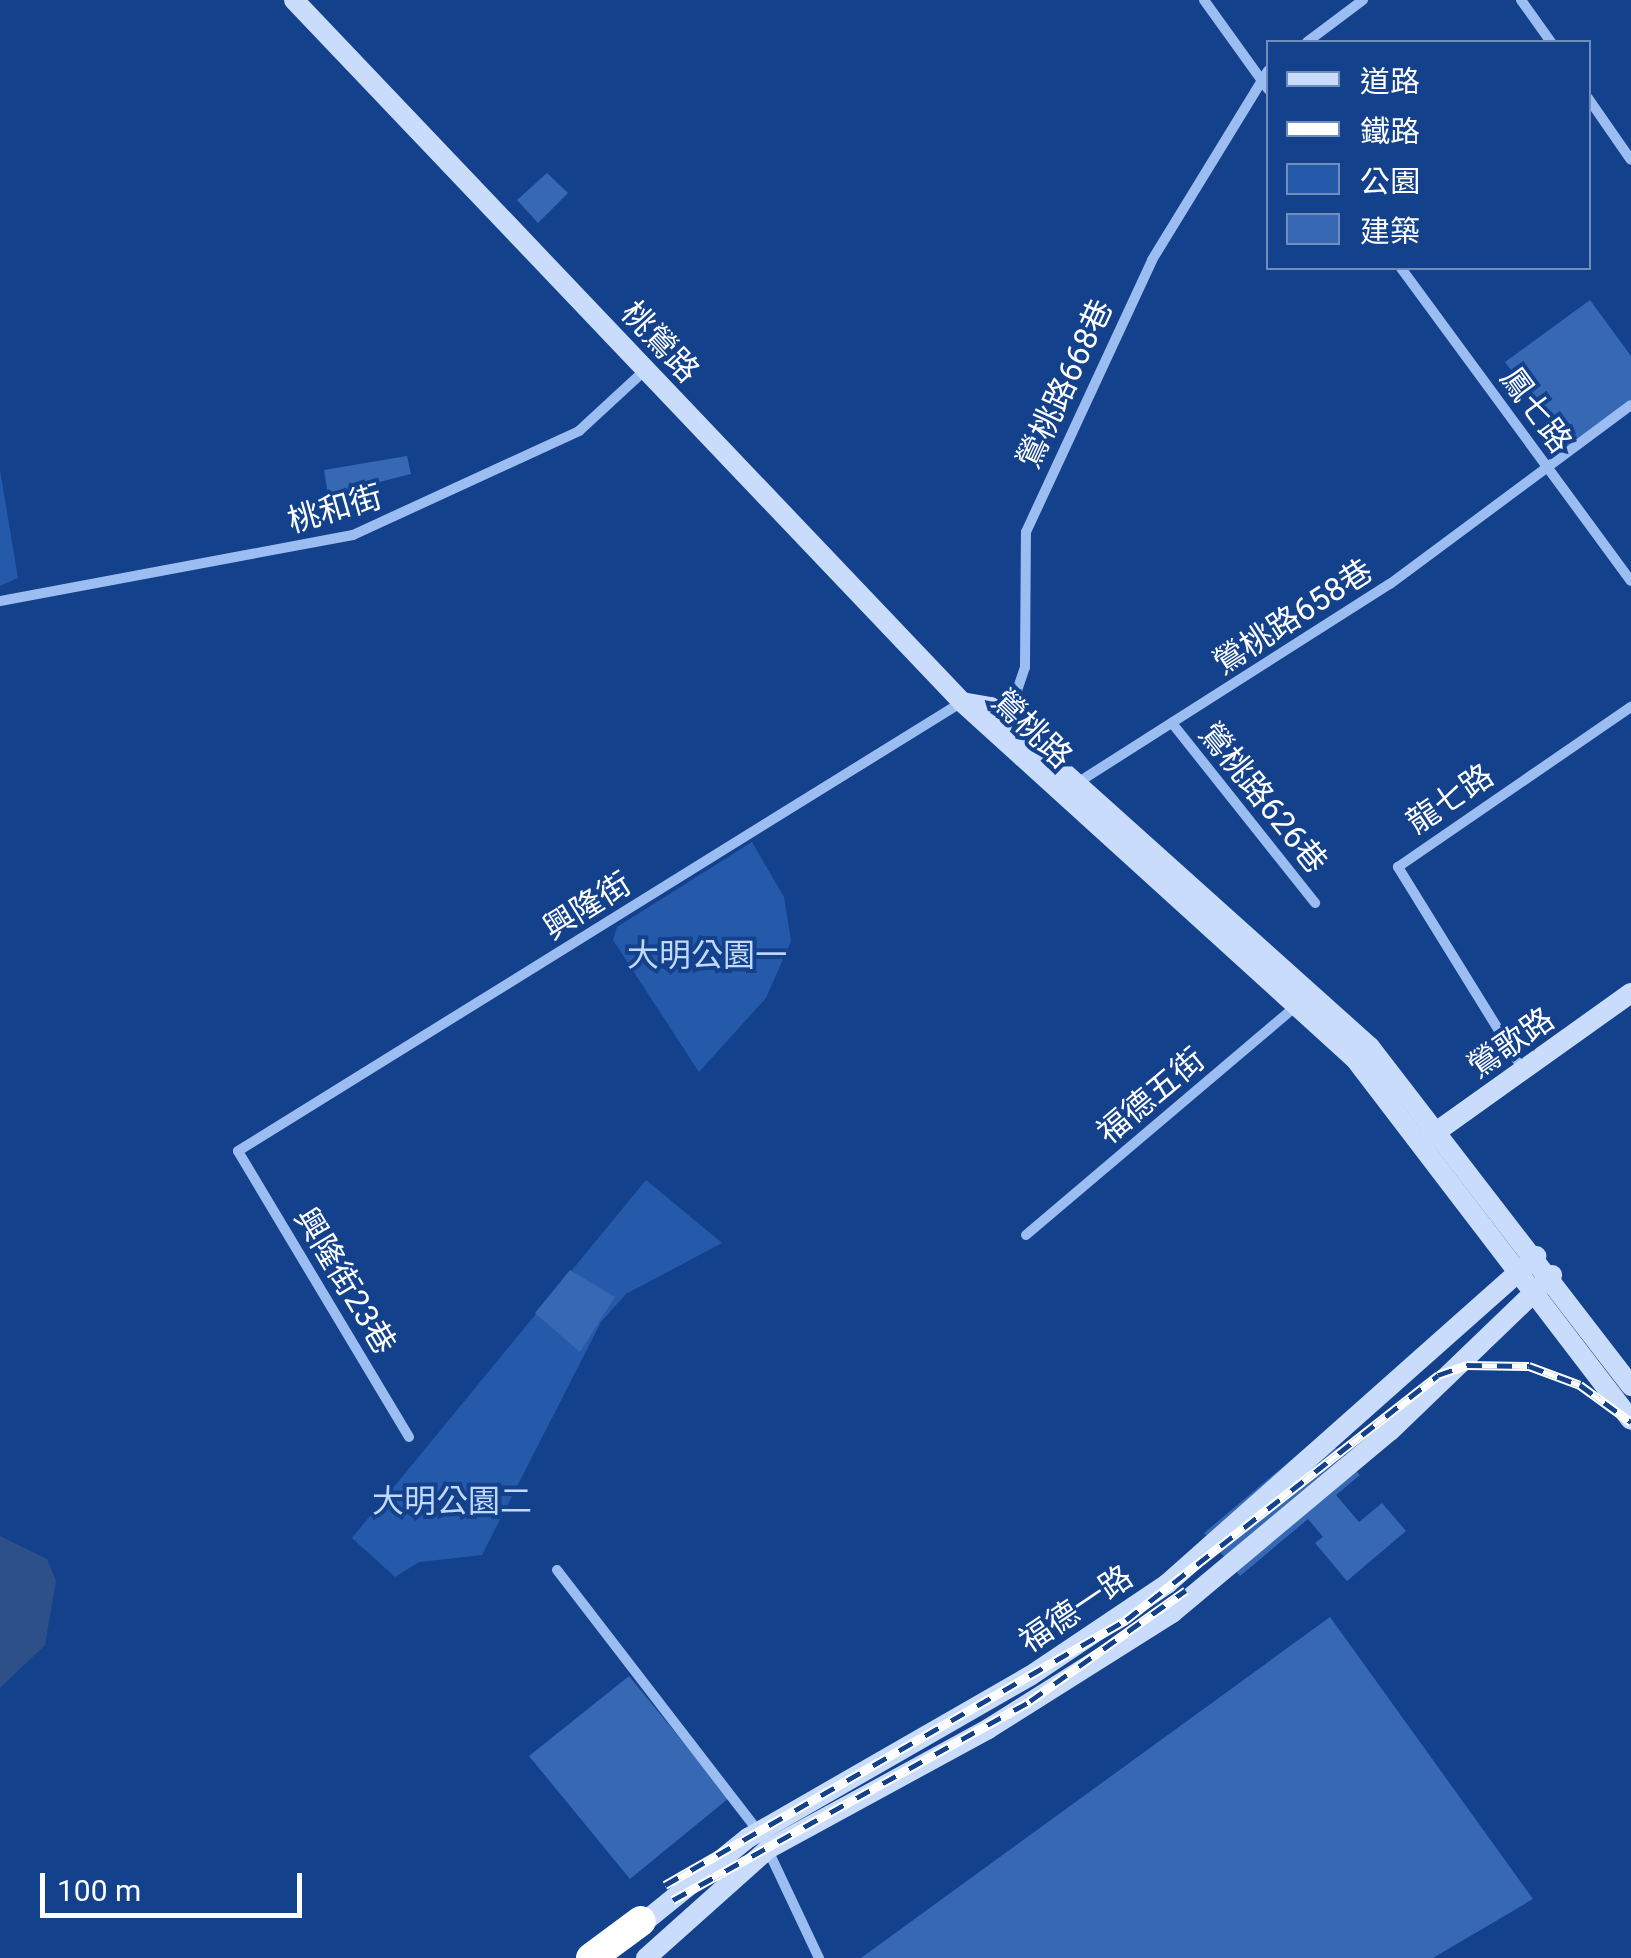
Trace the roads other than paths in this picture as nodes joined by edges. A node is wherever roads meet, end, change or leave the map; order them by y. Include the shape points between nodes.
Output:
1 (294, 0) edge
2 (1204, 0) edge
3 (1363, 0) edge
4 (1522, 0) edge
5 (1310, 40) edge
6 (1550, 40) edge
7 (1264, 74) edge
8 (1591, 102) edge
9 (1631, 160) edge
10 (1402, 270) edge
11 (645, 370) junction
12 (1631, 405) edge
13 (1546, 467) junction
14 (1631, 580) edge
15 (0, 601) edge
16 (962, 702) junction
17 (1631, 707) edge
18 (1172, 723) junction
19 (1001, 728) junction
20 (1065, 792) junction
21 (1316, 903) dead end
22 (1631, 993) edge
23 (1302, 1001) junction
24 (1524, 1072) junction
25 (1432, 1134) junction
26 (238, 1151) joint
27 (1026, 1235) dead end
28 (1530, 1262) junction
29 (1544, 1281) junction
30 (1631, 1386) edge
31 (1631, 1420) edge
32 (409, 1437) dead end
33 (557, 1570) dead end
34 (763, 1840) junction
35 (641, 1921) junction
36 (591, 1958) edge
37 (611, 1958) edge
38 (646, 1958) edge
39 (820, 1958) edge

1 - 11 main road, 桃鶯路
2 - 7 street
3 - 5 street
4 - 6 street
7 - 19 street, 鶯桃路668巷 via 1152,260 1026,532 1025,667
8 - 9 street
10 - 13 street, 鳳七路
11 - 15 street, 桃和街 via 579,431 353,535
11 - 16 main road, 桃鶯路
12 - 13 street, 鶯桃路658巷
13 - 14 street, 鳳七路
13 - 18 street, 鶯桃路658巷 via 1390,584
16 - 19 main road, 鶯桃路 via 990,707
16 - 26 street, 興隆街
17 - 24 street, 龍七路 via 1398,867
18 - 20 street, 鶯桃路658巷
18 - 21 street, 鶯桃路626巷
19 - 20 main road, 鶯桃路
20 - 23 main road, 鶯桃路
22 - 24 main road, 鶯歌路
23 - 25 main road, 鶯桃路 via 1370,1047
23 - 27 street, 福德五街
24 - 25 main road, 鶯歌路
25 - 28 main road, 鶯桃路
26 - 32 street, 興隆街23巷
28 - 29 main road, 鶯桃路
28 - 34 main road, 福德一路 via 1143,1601
29 - 30 main road, 鶯桃路
29 - 31 main road, 鶯桃路
29 - 34 main road, 福德一路 via 1390,1431 1142,1635
33 - 34 street
34 - 35 main road, 福德一路
34 - 38 main road, 福德一路
34 - 39 street
35 - 36 highway
35 - 37 main road, 福德一路

